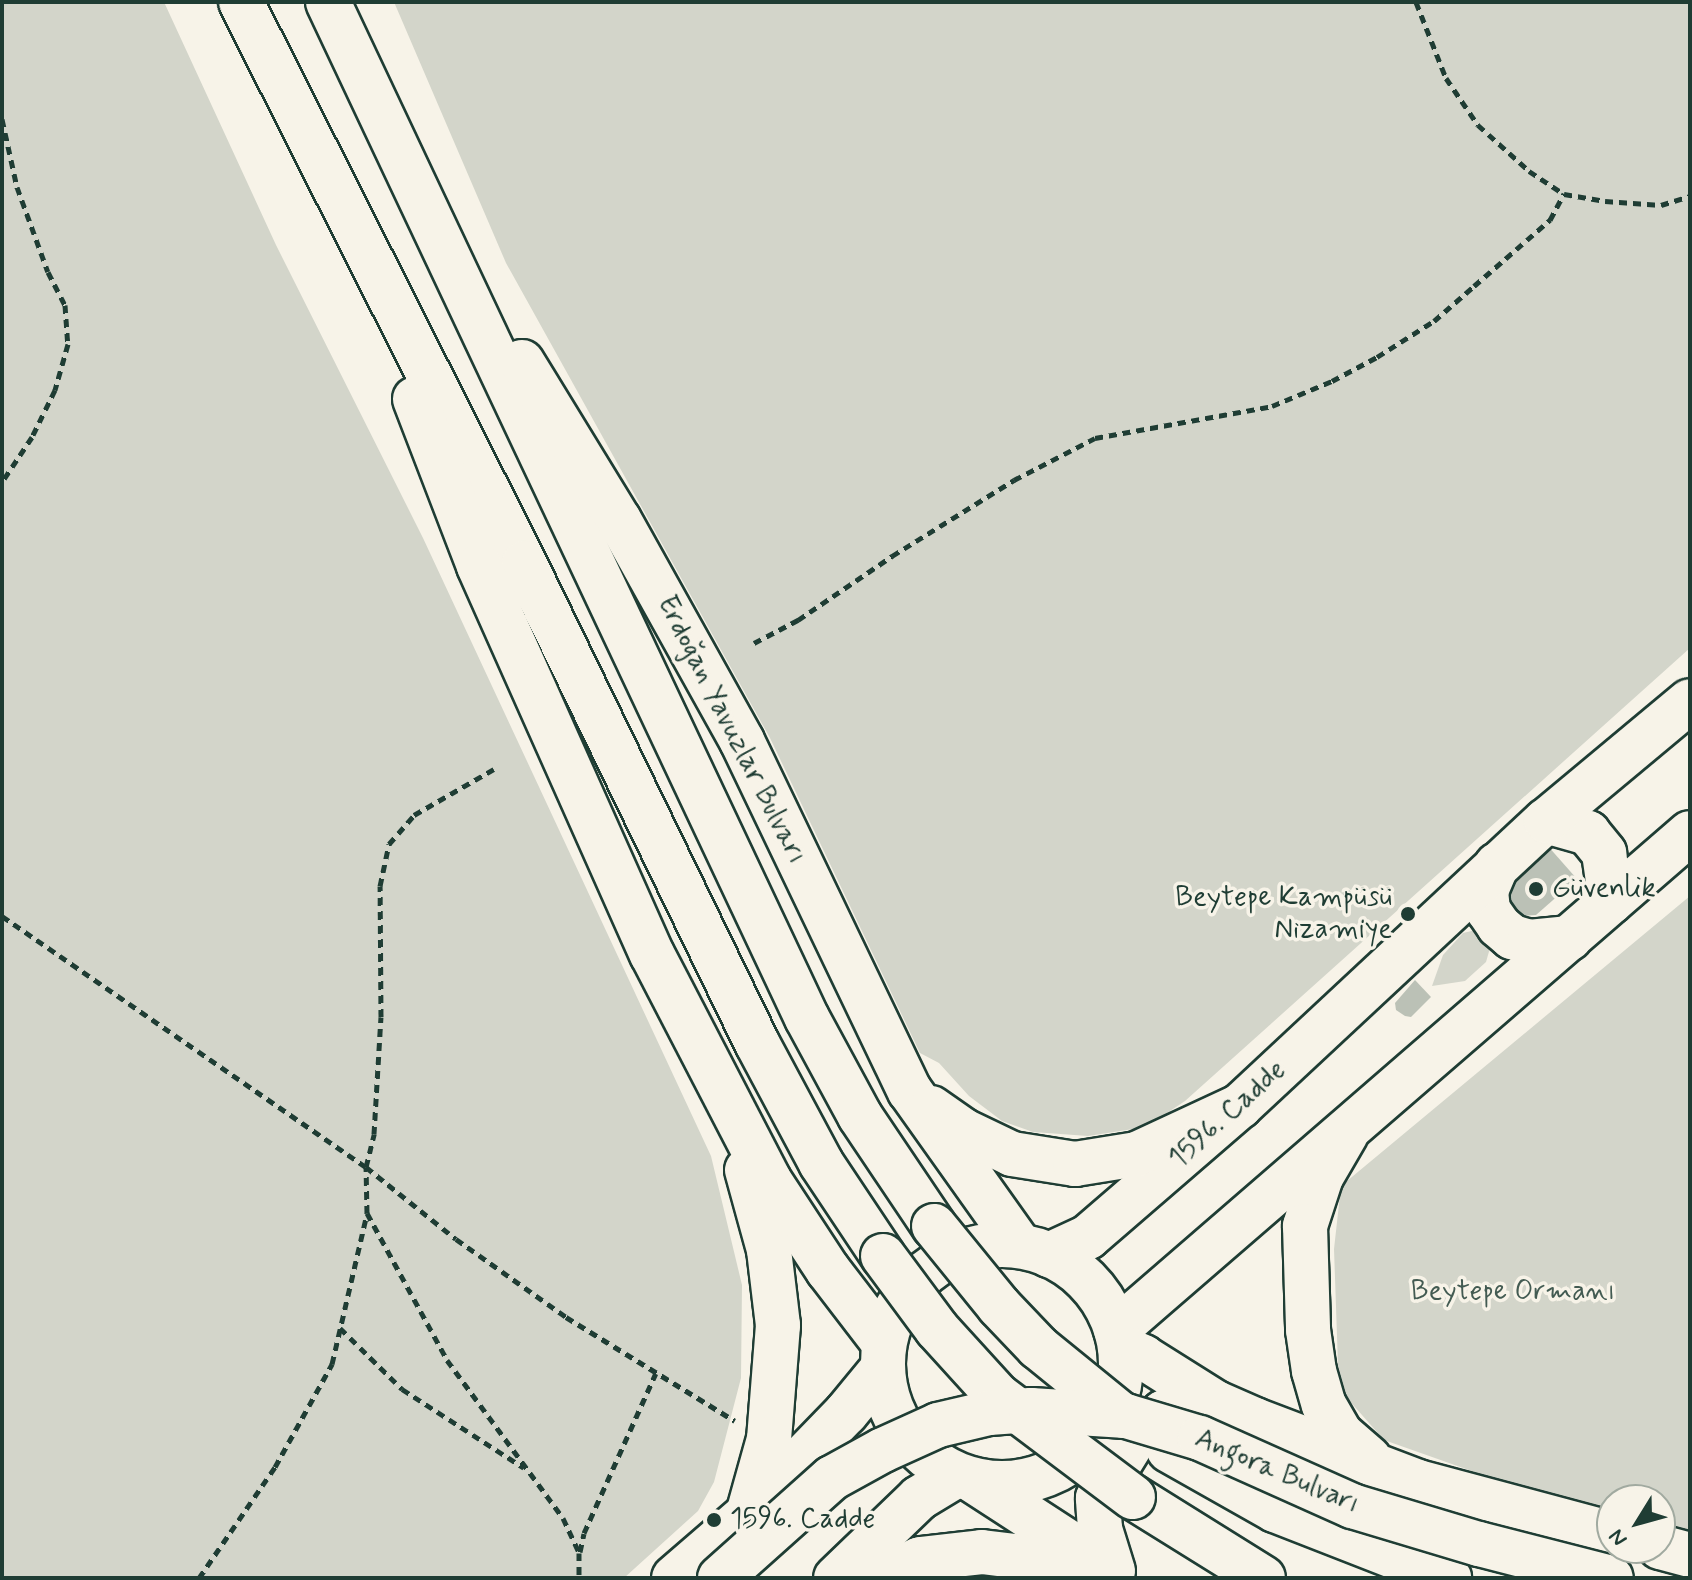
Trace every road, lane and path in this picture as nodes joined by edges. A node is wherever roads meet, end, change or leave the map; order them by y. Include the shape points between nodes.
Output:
1 (230, 2) edge
2 (1416, 2) edge
3 (328, 3) edge
4 (249, 20) edge
5 (2, 119) edge
6 (1564, 194) junction
7 (1690, 196) edge
8 (430, 219) junction
9 (377, 275) junction
10 (2, 482) edge
11 (754, 643) dead end
12 (1690, 701) edge
13 (494, 769) dead end
14 (1546, 821) junction
15 (1690, 833) edge
16 (1497, 865) junction
17 (1611, 902) junction
18 (2, 916) edge
19 (1570, 938) junction
20 (910, 1091) junction
21 (728, 1102) junction
22 (1240, 1106) junction
23 (1346, 1134) junction
24 (366, 1167) junction
25 (367, 1213) junction
26 (1035, 1251) junction
27 (340, 1328) junction
28 (1118, 1339) junction
29 (883, 1356) junction
30 (656, 1373) junction
31 (1216, 1403) junction
32 (769, 1439) junction
33 (1169, 1450) joint
34 (1373, 1462) junction
35 (528, 1471) junction
36 (965, 1478) junction
37 (748, 1514) junction
38 (1596, 1530) edge
39 (579, 1553) junction
40 (1109, 1576) edge
41 (199, 1578) edge
42 (579, 1578) edge
43 (674, 1578) edge
44 (720, 1578) edge
45 (836, 1578) edge
46 (880, 1578) edge
47 (1263, 1578) edge
48 (1449, 1578) edge
49 (1611, 1578) edge

1 - 4 main road
2 - 6 path via 1446,78 1478,125
3 - 8 main road, Erdoğan Yavuzlar Bulvarı
4 - 9 main road
5 - 10 path via 17,187 65,305 68,344 55,390
6 - 7 path via 1661,205
6 - 11 path via 1550,220 1434,321 1377,357 1272,406 1095,438 1014,480
8 - 20 main road, Erdoğan Yavuzlar Bulvarı via 549,404 679,624 781,820
8 - 33 main road, Erdoğan Yavuzlar Bulvarı, bridge via 807,1018 860,1116 934,1226 999,1306 1038,1347
9 - 21 main road via 437,462 485,580 601,845
9 - 47 main road, bridge via 524,563 757,1043 821,1163 883,1256 937,1329 997,1395 1133,1497
12 - 14 main road, 1596. Cadde
13 - 24 path via 414,815 389,844 380,886 381,1017 374,1134
14 - 16 main road, 1596. Cadde
14 - 17 main road via 1588,833 1604,853
15 - 17 main road
16 - 19 main road via 1486,891 1488,910 1499,926 1529,942
16 - 22 main road, 1596. Cadde
17 - 19 main road
18 - 24 path
19 - 23 main road
20 - 22 main road via 984,1142 1034,1160 1075,1164 1137,1154
20 - 26 main road, Erdoğan Yavuzlar Bulvarı
21 - 29 main road via 799,1228
21 - 32 main road via 774,1282 778,1325
22 - 26 main road, 1596. Cadde via 1088,1237
23 - 28 main road
23 - 34 main road via 1321,1177 1305,1226 1308,1330 1324,1405 1341,1434
24 - 25 path
24 - 30 path via 456,1239
25 - 27 path
25 - 35 path via 447,1360
26 - 28 main road via 1091,1285 1106,1306
26 - 29 main road, 1596. Cadde via 976,1249 955,1254 927,1271 904,1296
27 - 35 path via 402,1389
27 - 41 path via 332,1364 275,1467
28 - 31 main road, Angora Bulvarı
28 - 36 main road via 1120,1383 1110,1415 1092,1443 1068,1464 1038,1479 1005,1484
29 - 36 main road via 888,1400 902,1430 923,1454
29 - 37 main road, 1596. Cadde via 846,1413
30 - 32 path
30 - 39 path
31 - 34 main road, Angora Bulvarı
31 - 40 main road via 1181,1403 1163,1413 1118,1461 1098,1498
32 - 37 main road
33 - 48 main road, Angora Bulvarı via 1275,1510
34 - 38 main road, Angora Bulvarı via 1418,1482
35 - 39 path via 563,1518
36 - 40 main road
36 - 45 main road via 919,1498
37 - 43 main road, 1596. Cadde
39 - 42 path
40 - 46 main road via 982,1552 920,1559
44 - 49 main road, Angora Bulvarı, bridge via 832,1478 938,1425 1031,1410 1126,1416 1200,1438 1352,1506

